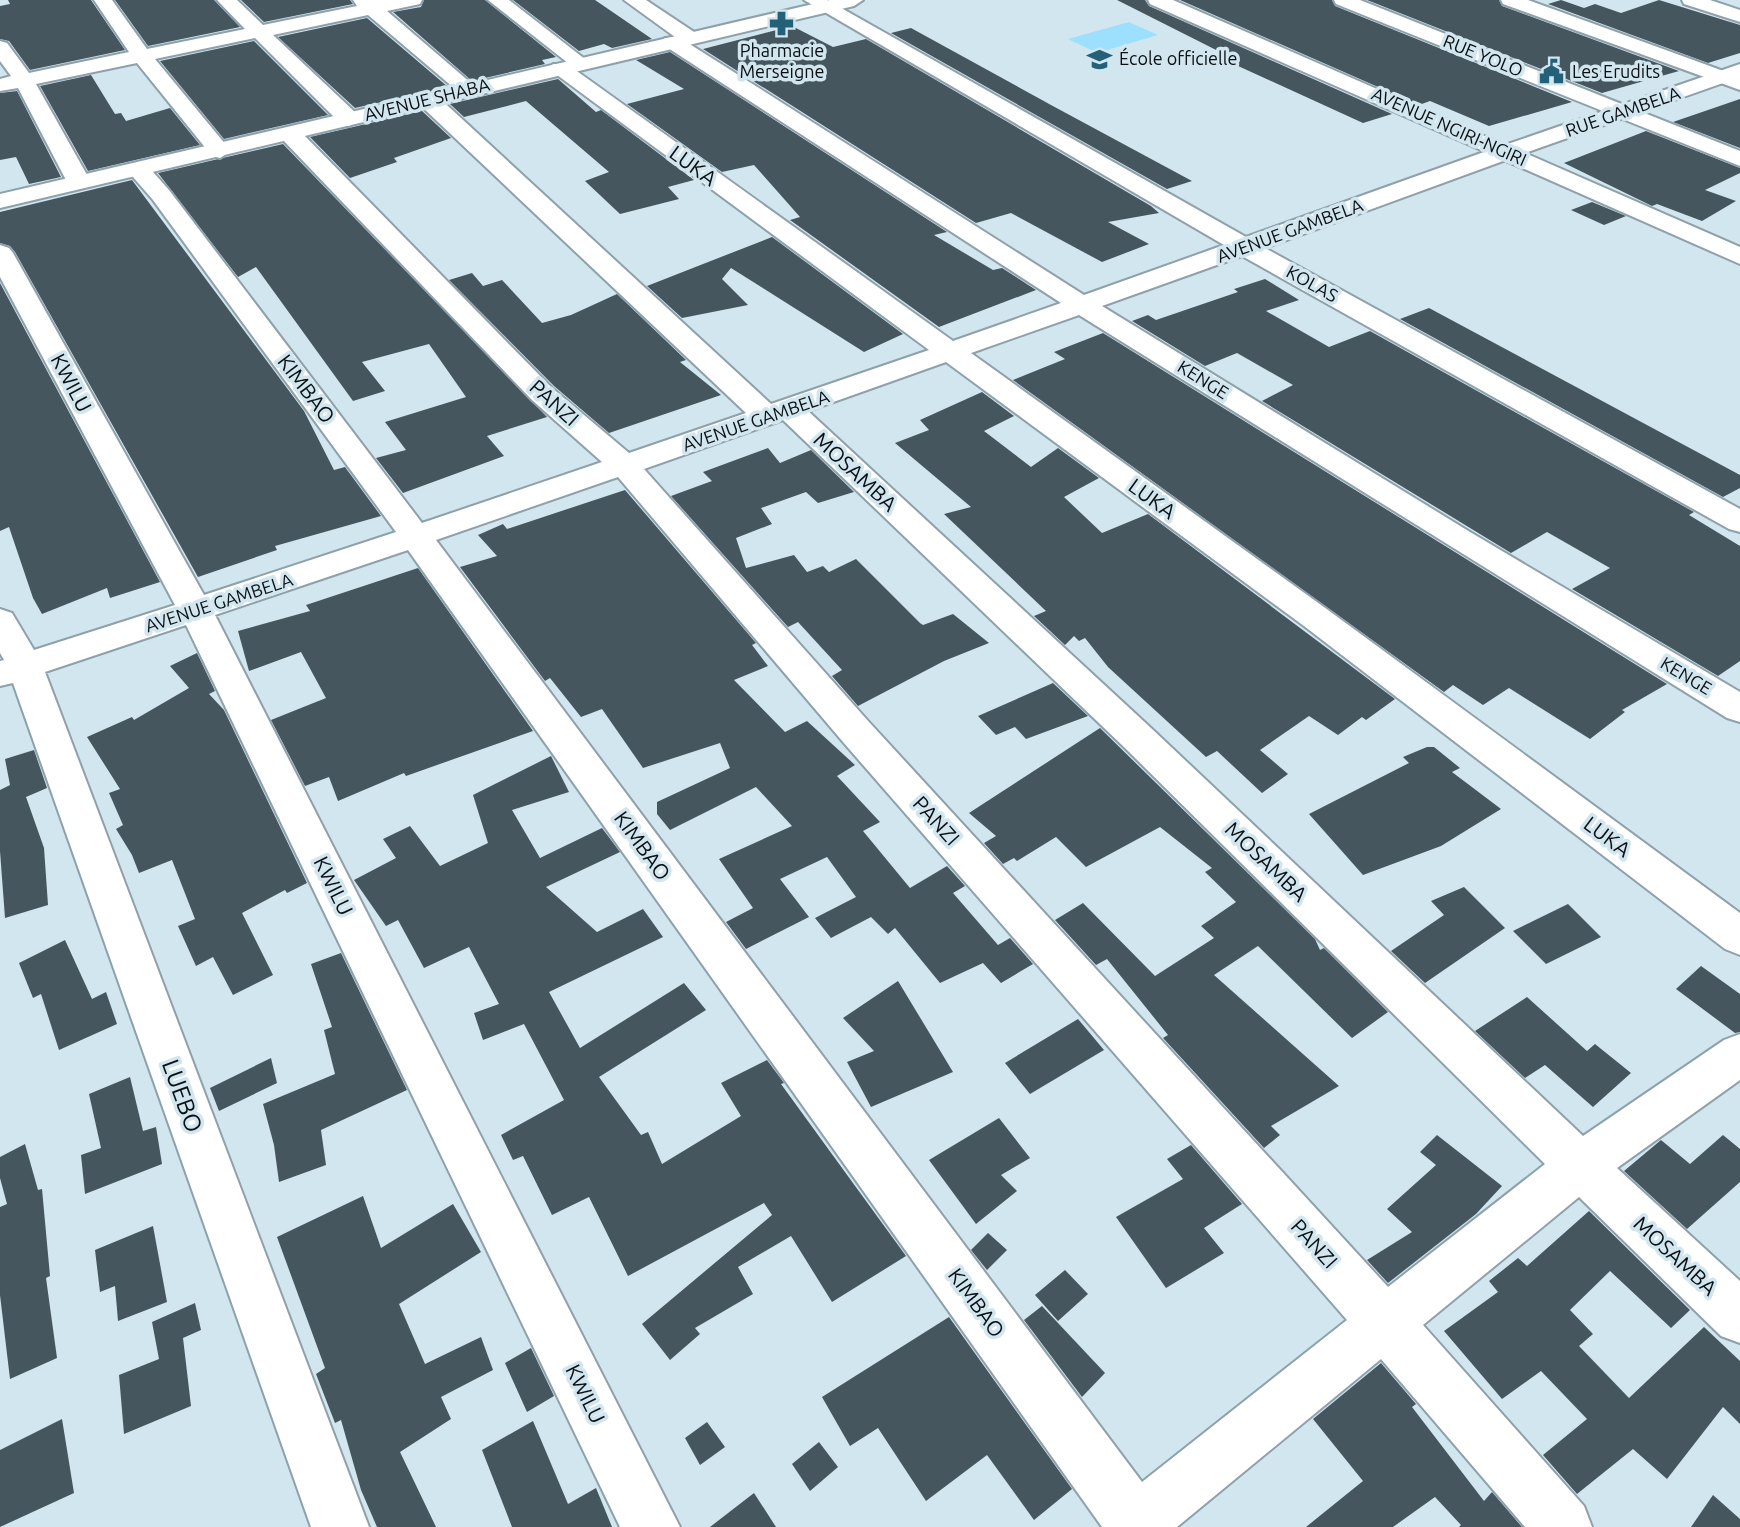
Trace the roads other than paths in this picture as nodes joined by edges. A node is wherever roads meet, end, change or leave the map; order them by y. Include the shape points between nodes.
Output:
1 (103, 0) edge
2 (226, 0) edge
3 (413, 0) edge
4 (497, 0) edge
5 (634, 0) edge
6 (854, 0) edge
7 (1157, 0) edge
8 (1343, 0) edge
9 (1510, 0) edge
10 (1691, 0) edge
11 (819, 3) edge
12 (367, 4) edge
13 (1740, 16) edge
14 (258, 32) junction
15 (681, 40) junction
16 (0, 47) edge
17 (142, 56) junction
18 (570, 65) junction
19 (1734, 77) edge
20 (24, 80) junction
21 (0, 85) edge
22 (468, 90) junction
23 (428, 100) junction
24 (1623, 112) junction
25 (349, 119) junction
26 (290, 134) junction
27 (220, 151) junction
28 (1506, 152) junction
29 (1740, 159) edge
30 (138, 169) junction
31 (79, 182) junction
32 (0, 201) edge
33 (1245, 247) junction
34 (0, 253) edge
35 (1740, 256) edge
36 (1083, 306) junction
37 (951, 351) junction
38 (778, 413) junction
39 (624, 465) junction
40 (1740, 522) edge
41 (416, 537) junction
42 (196, 611) junction
43 (0, 621) edge
44 (13, 670) edge
45 (1740, 709) edge
46 (1740, 937) edge
47 (1740, 1054) edge
48 (1580, 1166) junction
49 (1740, 1317) edge
50 (1385, 1323) junction
51 (1136, 1526) edge
52 (340, 1527) edge
53 (651, 1527) edge
54 (1563, 1527) edge

1 - 17 street
2 - 14 street
3 - 12 street
4 - 18 street, LUKA
5 - 15 street, KENGE
6 - 11 street, AVENUE SHABA
7 - 28 street, AVENUE NGIRI-NGIRI
8 - 24 street, RUE YOLO
9 - 19 street
10 - 13 street
11 - 15 street, AVENUE SHABA
11 - 33 street, KOLAS
12 - 14 street
12 - 22 street
14 - 17 street
14 - 25 street
15 - 18 street, AVENUE SHABA
15 - 36 street, KENGE
16 - 20 street
17 - 20 street
17 - 27 street
18 - 22 street, AVENUE SHABA
18 - 37 street, LUKA
19 - 24 street, RUE GAMBELA
20 - 21 street
20 - 31 street
22 - 23 street, AVENUE SHABA
23 - 25 street, AVENUE SHABA
23 - 38 street, MOSAMBA
24 - 28 street, RUE GAMBELA
24 - 29 street, RUE YOLO
25 - 26 street, AVENUE SHABA
26 - 27 street, AVENUE SHABA
26 - 39 street, PANZI via 542,394
27 - 30 street, AVENUE SHABA
28 - 33 street, AVENUE GAMBELA
28 - 35 street, AVENUE NGIRI-NGIRI
30 - 31 street, AVENUE SHABA
30 - 41 street, KIMBAO
31 - 32 street, AVENUE SHABA
33 - 36 street, AVENUE GAMBELA
33 - 40 street, KOLAS
34 - 42 street, KWILU
36 - 37 street, AVENUE GAMBELA
36 - 45 street, KENGE
37 - 38 street, AVENUE GAMBELA
37 - 46 street, LUKA
38 - 39 street, AVENUE GAMBELA
38 - 48 street, MOSAMBA via 1138,738
39 - 41 street, AVENUE GAMBELA
39 - 50 street, PANZI via 856,732
41 - 42 street, AVENUE GAMBELA
41 - 51 street, KIMBAO
42 - 44 street, AVENUE GAMBELA
42 - 53 street, KWILU
43 - 44 street, LUEBO
44 - 52 street, LUEBO
47 - 48 street
48 - 49 street, MOSAMBA
48 - 50 street
50 - 51 street
50 - 54 street, PANZI

